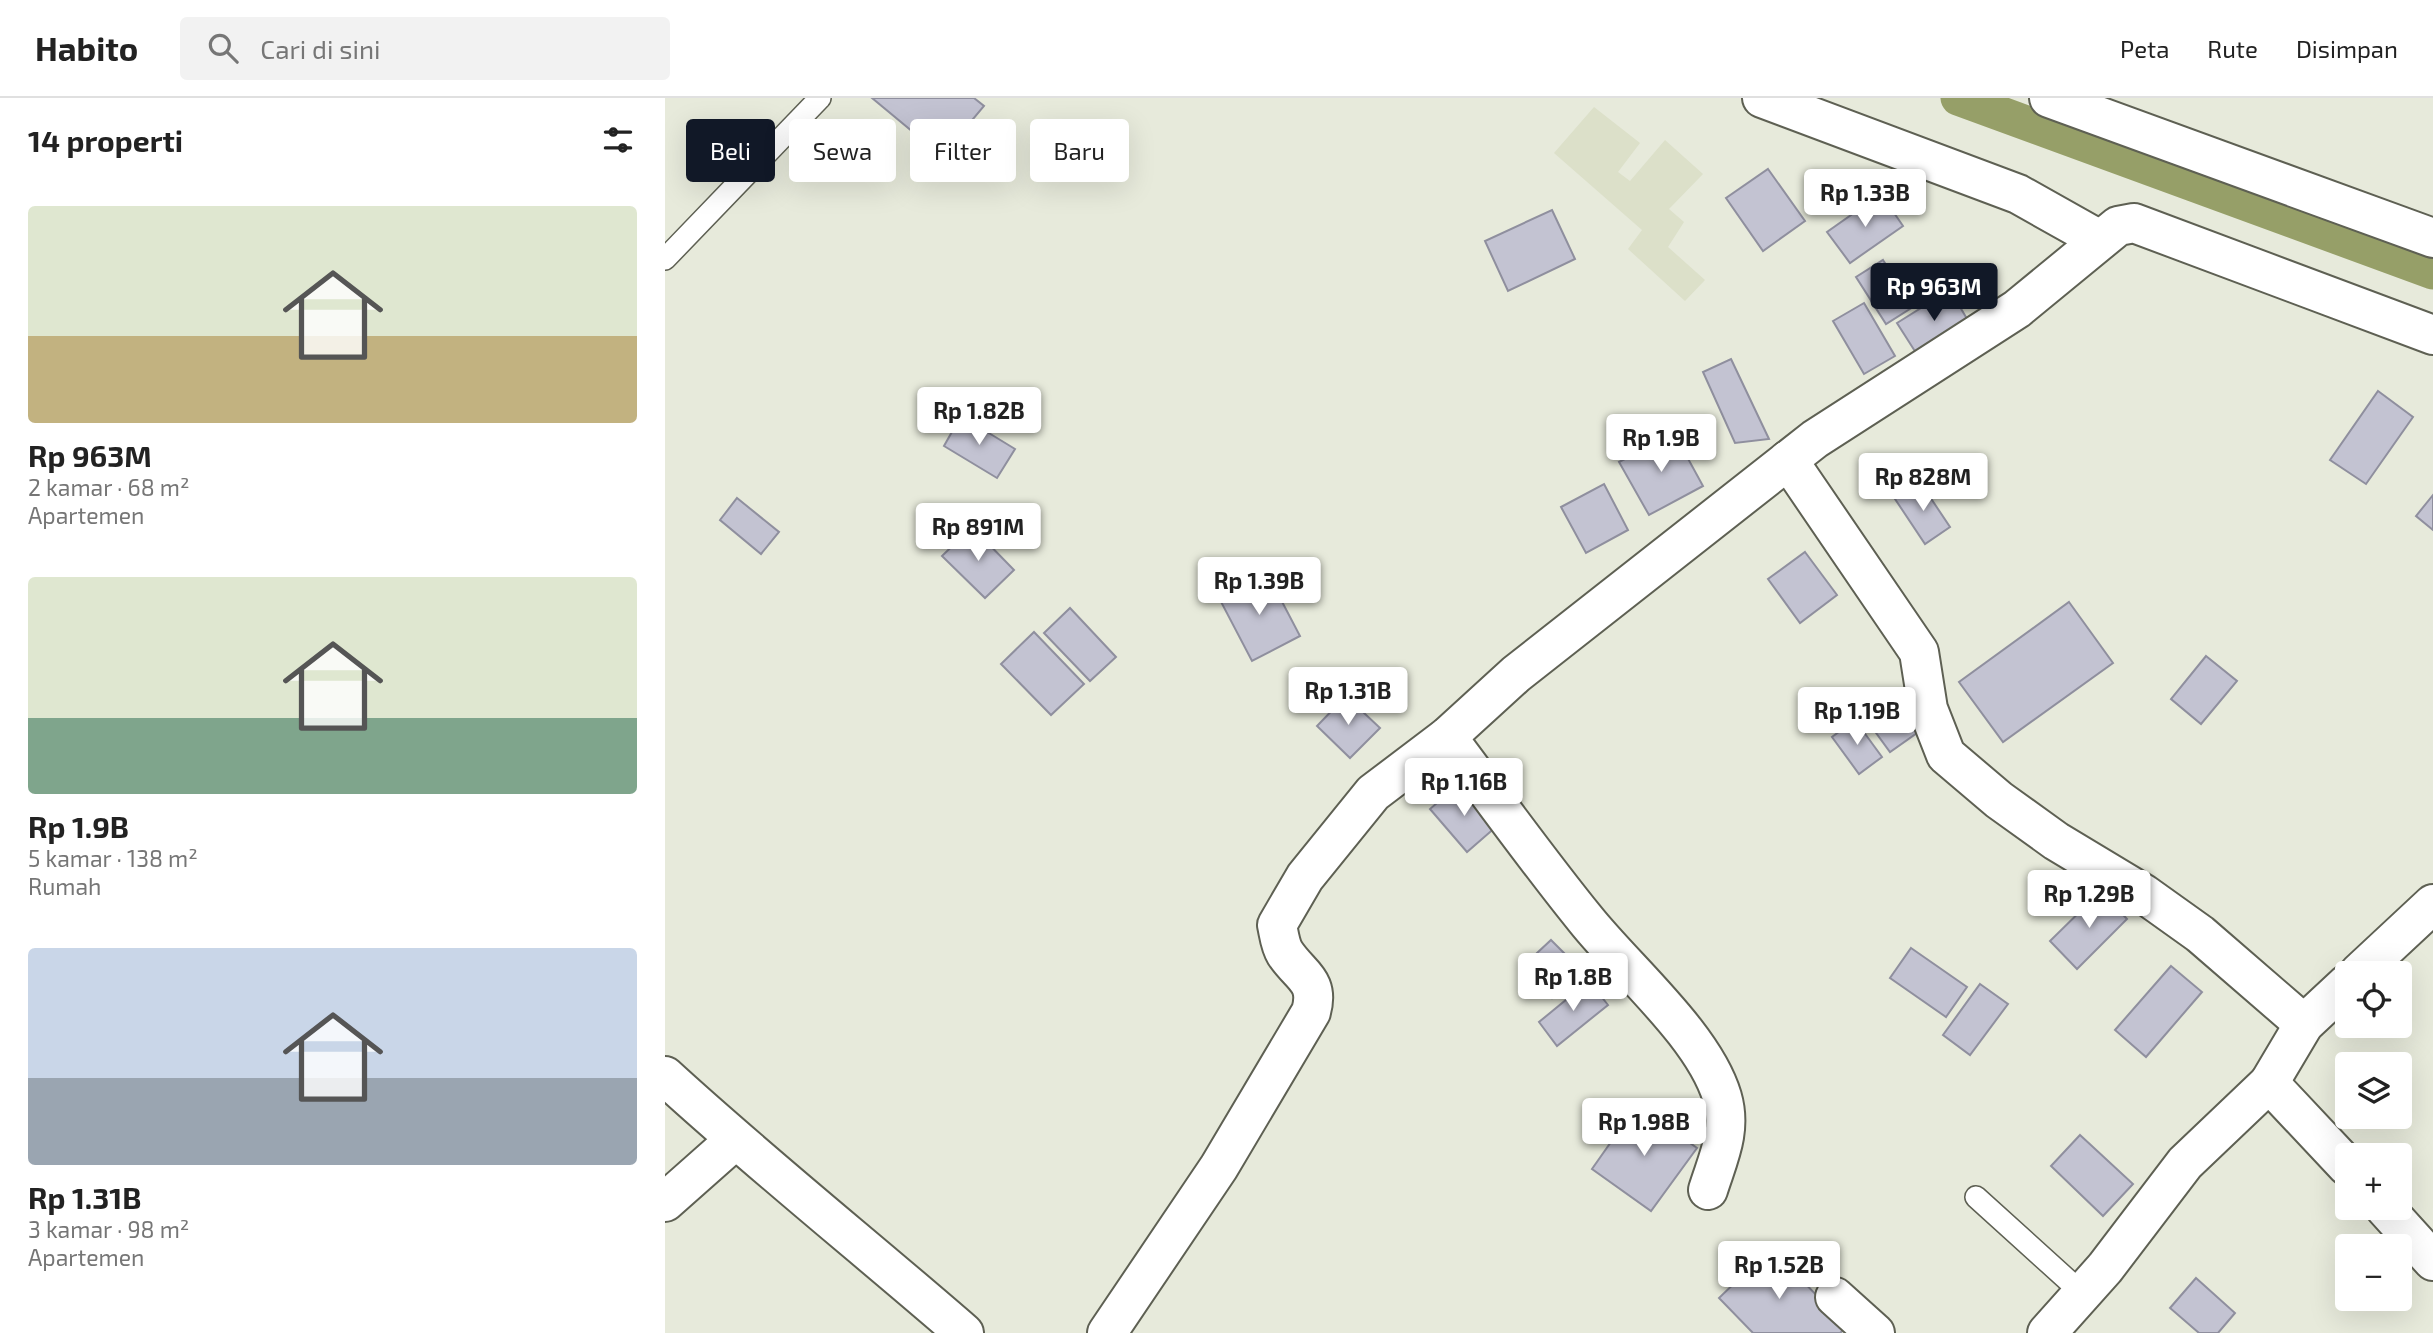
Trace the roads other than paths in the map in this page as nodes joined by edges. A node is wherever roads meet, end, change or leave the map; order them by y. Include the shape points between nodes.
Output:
1 (820, 98) edge
2 (1762, 98) edge
3 (2049, 98) edge
4 (2433, 238) edge
5 (2100, 240) junction
6 (665, 259) edge
7 (2433, 335) edge
8 (1788, 460) junction
9 (1447, 737) junction
10 (2433, 904) edge
11 (2372, 961) edge
12 (2335, 995) edge
13 (2304, 1024) junction
14 (665, 1076) edge
15 (2269, 1083) junction
16 (735, 1140) junction
17 (2335, 1153) edge
18 (1708, 1190) dead end
19 (1976, 1198) dead end
20 (665, 1202) edge
21 (2396, 1220) edge
22 (2433, 1261) edge
23 (2082, 1293) junction
24 (1835, 1297) dead end
25 (964, 1333) edge
26 (1107, 1333) edge
27 (1875, 1333) edge
28 (2047, 1333) edge

1 - 6 lane
2 - 5 street via 2018,194
3 - 4 street
5 - 7 street via 2118,226 2148,226
5 - 8 street via 2017,309
8 - 9 street via 1516,674
8 - 13 street via 1919,652 1928,709 1946,755 2056,841 2200,934
9 - 18 street via 1586,921 1709,1066 1722,1097 1727,1134
9 - 26 street via 1373,793 1305,877 1277,925 1285,952 1308,978 1315,998 1311,1012 1219,1167
10 - 11 street
12 - 13 street
13 - 15 street
14 - 16 street
15 - 17 street
15 - 23 street via 2185,1163
16 - 20 street
16 - 25 street
19 - 23 lane
21 - 22 street
23 - 28 street
24 - 27 street

